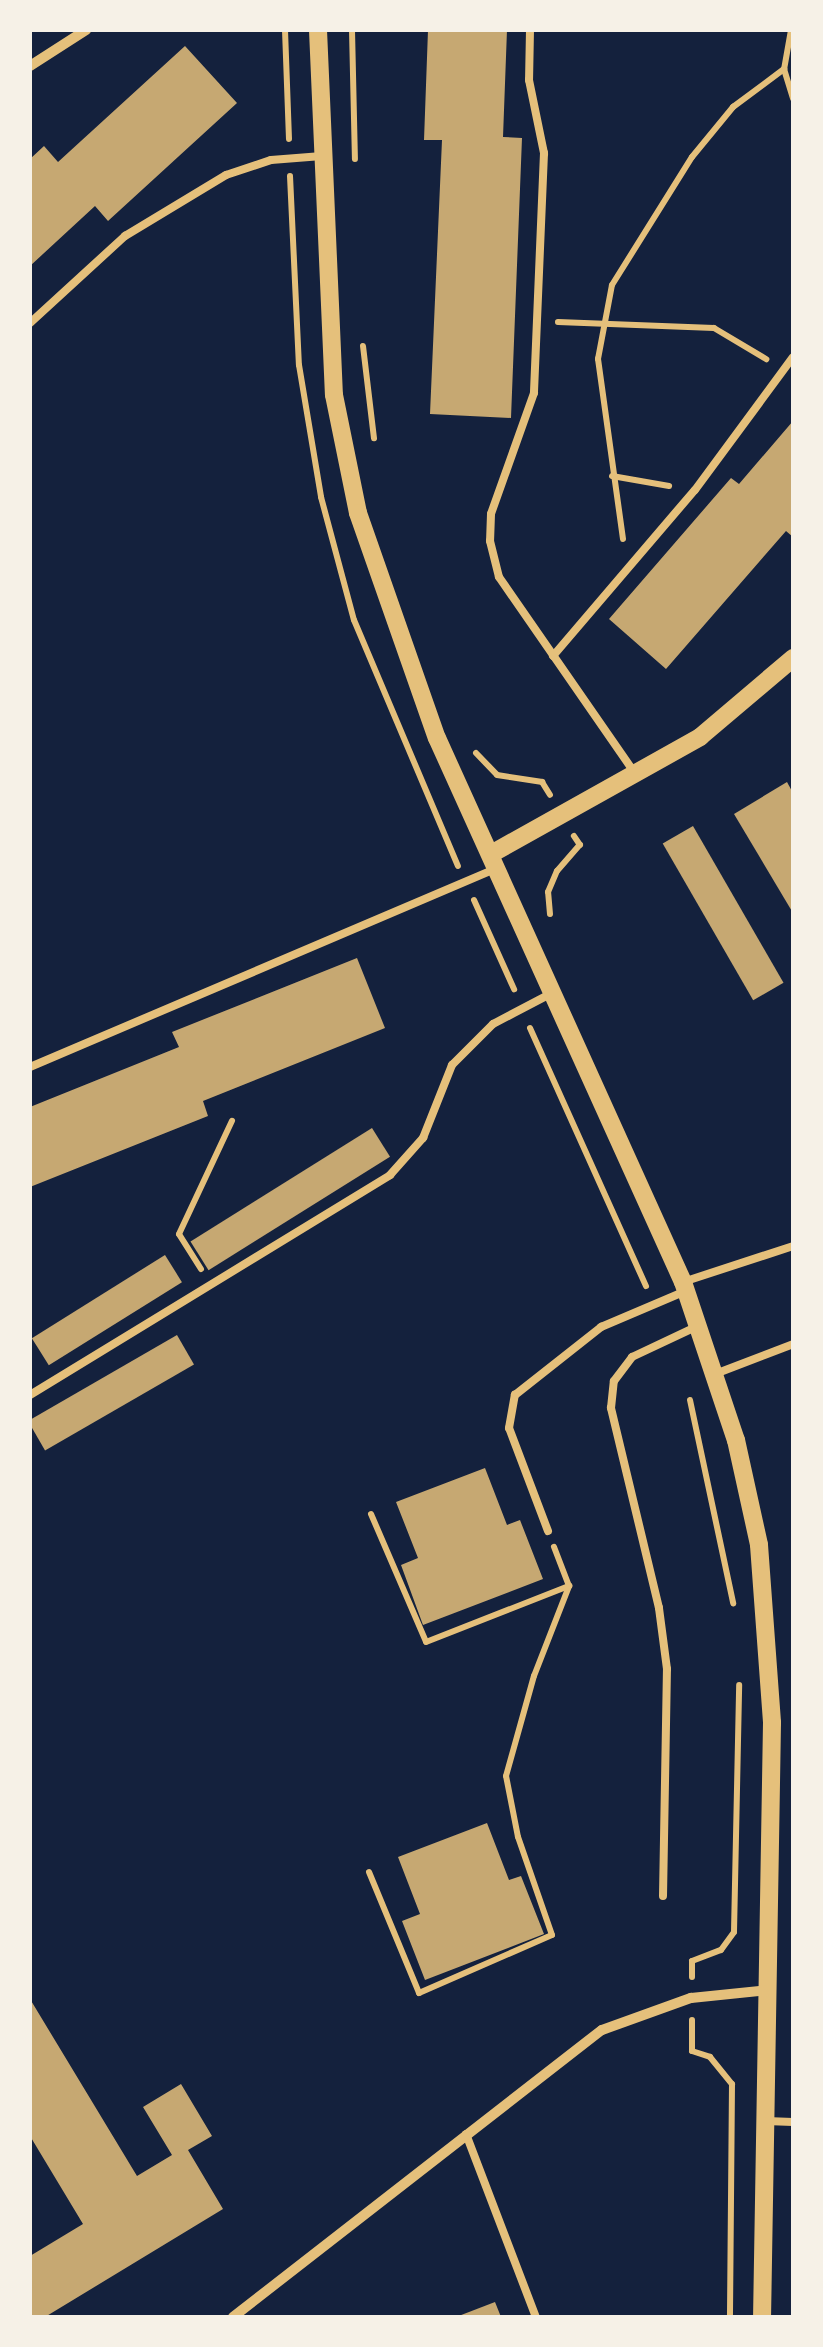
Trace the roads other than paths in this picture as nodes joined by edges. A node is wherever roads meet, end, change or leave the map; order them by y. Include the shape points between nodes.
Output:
1 (86, 30) edge
2 (318, 30) edge
3 (530, 30) edge
4 (30, 66) edge
5 (322, 156) junction
6 (30, 323) edge
7 (793, 356) edge
8 (554, 656) junction
9 (793, 658) edge
10 (635, 774) junction
11 (494, 861) junction
12 (552, 994) junction
13 (30, 1067) edge
14 (793, 1246) edge
15 (684, 1286) junction
16 (698, 1326) junction
17 (793, 1344) edge
18 (715, 1374) junction
19 (30, 1394) edge
20 (548, 1532) road end
21 (663, 1896) dead end
22 (770, 1990) junction
23 (766, 2122) junction
24 (793, 2122) edge
25 (466, 2134) junction
26 (233, 2317) edge
27 (536, 2317) edge
28 (762, 2317) edge

1 - 4 street
2 - 5 street
3 - 8 lane via 528,80 544,153 534,394 491,514 490,540 499,577
5 - 6 lane via 226,175 126,236
5 - 11 street via 334,395 358,513 402,655
7 - 8 lane via 694,490
8 - 10 lane
9 - 10 street via 700,737
10 - 11 street
11 - 12 street
11 - 13 lane via 465,882
12 - 15 street
12 - 19 lane via 493,1024 452,1065 406,1163
14 - 15 lane
15 - 16 street
15 - 20 lane via 602,1328 514,1395 509,1428
16 - 18 street
16 - 21 lane via 632,1357 614,1381 611,1408 660,1608 667,1669
17 - 18 lane
18 - 22 street via 759,1545 767,1636
22 - 23 street
22 - 25 street via 691,1998 602,2030
23 - 24 lane
23 - 28 street
25 - 26 street
25 - 27 lane

